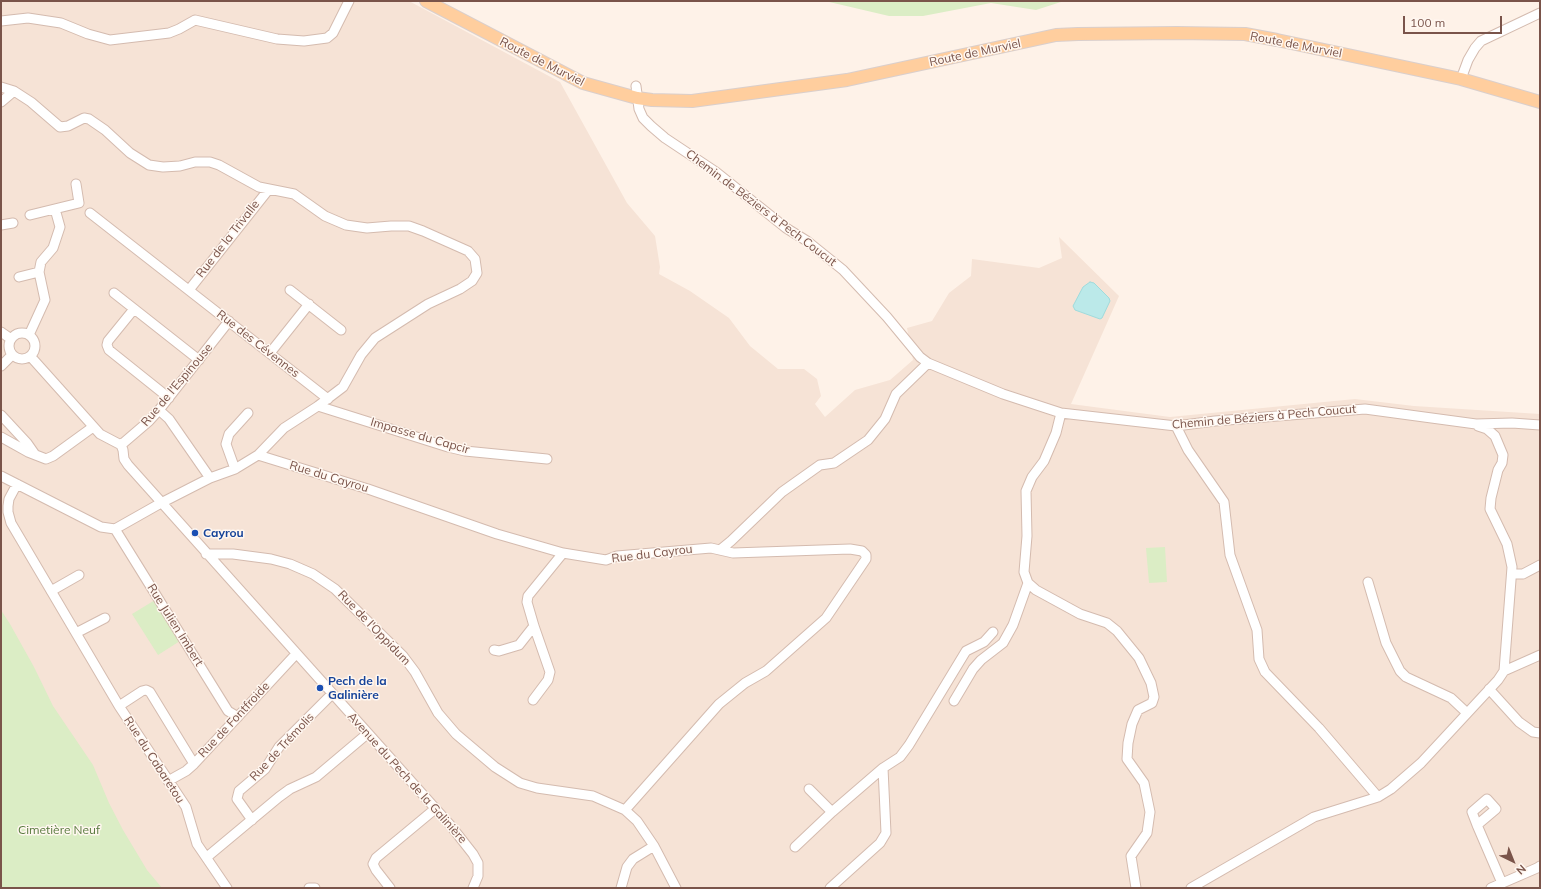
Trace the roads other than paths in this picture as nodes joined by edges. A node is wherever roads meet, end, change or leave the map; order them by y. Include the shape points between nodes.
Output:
1 (348, 1) edge
2 (426, 1) edge
3 (1540, 13) edge
4 (1, 21) edge
5 (1461, 80) junction
6 (1, 87) edge
7 (14, 92) junction
8 (637, 92) junction
9 (1, 102) edge
10 (1540, 102) edge
11 (76, 184) dead end
12 (269, 189) junction
13 (55, 209) junction
14 (90, 213) dead end
15 (30, 215) dead end
16 (13, 223) dead end
17 (1, 225) edge
18 (39, 272) junction
19 (19, 277) dead end
20 (189, 290) junction
21 (290, 290) dead end
22 (114, 293) dead end
23 (308, 304) junction
24 (134, 309) junction
25 (229, 321) junction
26 (341, 330) dead end
27 (1, 332) edge
28 (30, 335) junction
29 (11, 339) junction
30 (270, 353) junction
31 (12, 356) junction
32 (31, 356) junction
33 (199, 360) junction
34 (928, 363) junction
35 (1, 366) edge
36 (169, 398) junction
37 (328, 399) junction
38 (318, 406) junction
39 (159, 410) junction
40 (248, 413) dead end
41 (1061, 413) junction
42 (1, 414) edge
43 (1476, 424) junction
44 (1540, 425) edge
45 (1176, 426) junction
46 (93, 427) junction
47 (1, 437) edge
48 (121, 445) junction
49 (35, 455) junction
50 (258, 455) junction
51 (547, 459) dead end
52 (235, 469) junction
53 (1, 476) edge
54 (210, 478) junction
55 (17, 484) junction
56 (161, 503) junction
57 (115, 528) junction
58 (720, 550) junction
59 (563, 553) junction
60 (206, 554) junction
61 (230, 554) junction
62 (1540, 565) edge
63 (223, 573) junction
64 (1513, 574) junction
65 (79, 575) dead end
66 (1368, 582) dead end
67 (1028, 583) junction
68 (52, 591) junction
69 (105, 618) dead end
70 (534, 626) junction
71 (993, 632) dead end
72 (76, 633) junction
73 (494, 650) dead end
74 (296, 654) junction
75 (1540, 655) edge
76 (1504, 671) junction
77 (1489, 689) junction
78 (332, 694) junction
79 (533, 700) dead end
80 (954, 701) dead end
81 (119, 706) junction
82 (1466, 713) junction
83 (238, 717) junction
84 (367, 734) junction
85 (1540, 734) edge
86 (194, 764) junction
87 (883, 768) junction
88 (168, 781) junction
89 (809, 789) dead end
90 (1378, 797) junction
91 (435, 809) junction
92 (625, 810) junction
93 (832, 812) junction
94 (252, 820) junction
95 (1477, 825) dead end
96 (654, 846) junction
97 (795, 847) dead end
98 (207, 857) junction
99 (1539, 868) edge
100 (1502, 883) junction
101 (227, 888) edge
102 (309, 888) edge
103 (315, 888) edge
104 (390, 888) edge
105 (473, 888) edge
106 (621, 888) edge
107 (676, 888) edge
108 (830, 888) edge
109 (1136, 888) edge
110 (1191, 888) edge
111 (1491, 888) edge

1 - 4 street via 333,33 327,38 304,41 277,39 195,20 170,33 110,40 60,23 28,18
2 - 8 main road, Route de Murviel via 583,83
3 - 5 street via 1481,41 1474,48
5 - 8 main road, Route de Murviel via 1245,34 1078,34 1056,35 847,80 692,101 670,101
5 - 10 main road, Route de Murviel
6 - 7 street
7 - 9 street
7 - 12 street via 32,102 60,127 84,118 89,119 137,159 149,165 163,167 210,162 259,187
8 - 34 street, Chemin de Béziers à Pech Coucut via 639,109 651,126 716,172 843,270
11 - 13 street via 80,203
12 - 20 street, Rue de la Trivalle
12 - 37 street via 294,194 325,216 346,225 367,228 409,226 423,231 468,251 477,264 477,273 472,281 428,304 375,338 361,355 343,386
13 - 15 street
13 - 18 street via 60,227 53,248 42,262
14 - 20 street, Rue des Cévennes
16 - 17 street
18 - 19 street
18 - 28 street via 45,300
20 - 25 street, Rue des Cévennes
21 - 23 street
22 - 24 street
23 - 26 street
23 - 30 street
24 - 33 street
24 - 36 street via 107,345 109,350
25 - 30 street, Rue des Cévennes
25 - 33 street, Rue de l'Espinouse
27 - 29 street
28 - 29 street via 22,333
28 - 32 street via 36,345
29 - 31 street via 9,347
30 - 37 street, Rue des Cévennes
31 - 32 street via 20,360
31 - 35 street
32 - 46 street
33 - 36 street, Rue de l'Espinouse
34 - 41 street, Chemin de Béziers à Pech Coucut via 1003,394
34 - 58 street via 896,394 885,419 868,440 834,463 820,465 782,492
36 - 39 street, Rue de l'Espinouse
37 - 38 street
38 - 50 street via 284,428
38 - 51 street, Impasse du Capcir via 465,451
39 - 48 street, Rue de l'Espinouse
39 - 54 street via 169,419
40 - 52 street via 229,434 226,444
41 - 45 street, Chemin de Béziers à Pech Coucut
41 - 67 street via 1044,461 1026,490 1027,536 1024,572
42 - 49 street
43 - 44 street, Chemin de Béziers à Pech Coucut
43 - 45 street, Chemin de Béziers à Pech Coucut via 1365,408
43 - 64 street via 1496,436 1503,455 1490,498 1490,509 1507,544
45 - 90 street via 1188,450 1224,502 1230,555 1257,630 1259,660 1265,672 1319,728
46 - 48 street via 103,437
46 - 49 street via 53,456 46,458
47 - 49 street
48 - 56 street, Avenue du Pech de la Galinière via 128,465
50 - 52 street
50 - 59 street, Rue du Cayrou via 368,488 497,534
52 - 54 street
53 - 55 street
54 - 56 street
55 - 57 street via 101,528
55 - 68 street, Rue du Cabaretou via 10,499 9,518
56 - 57 street
56 - 60 street, Avenue du Pech de la Galinière
57 - 83 street, Rue Julien Imbert via 228,711
58 - 59 street, Rue du Cayrou via 711,548 665,551 617,556 606,560
58 - 92 street, Rue du Cayrou via 733,553 850,549 862,551 866,554 866,559 826,618 766,671 745,683 719,704
59 - 70 street via 528,596
60 - 61 street, Rue de l'Oppidum
60 - 63 street, Avenue du Pech de la Galinière
61 - 63 street via 222,564
61 - 92 street, Rue de l'Oppidum via 290,564 335,589 403,656 438,713 456,734 495,768 520,783 593,796
62 - 64 street via 1524,574
63 - 74 street, Avenue du Pech de la Galinière
64 - 76 street
65 - 68 street
66 - 82 street via 1386,643 1400,672 1451,698
67 - 80 street via 1013,625 1003,643 977,664
67 - 109 street via 1080,614 1107,623 1117,631 1139,658 1151,683 1154,697 1152,703 1138,710 1128,743 1127,759 1144,783 1150,812 1147,833 1131,856
68 - 72 street, Rue du Cabaretou
69 - 72 street
70 - 73 street via 518,645
70 - 79 street via 550,672 548,680
71 - 87 street via 984,642 966,651 909,745 900,757
72 - 81 street, Rue du Cabaretou
74 - 78 street, Avenue du Pech de la Galinière
74 - 83 street, Rue de Fontfroide
75 - 76 street
76 - 77 street
77 - 82 street
77 - 85 street via 1518,722
78 - 84 street, Avenue du Pech de la Galinière
78 - 94 street, Rue de Trémolis via 279,747 265,769 239,791 237,799
81 - 86 street via 142,691 150,692
81 - 88 street, Rue du Cabaretou
82 - 90 street via 1421,763
83 - 86 street, Rue de Fontfroide
84 - 91 street, Avenue du Pech de la Galinière
84 - 94 street via 316,777 290,789
86 - 88 street, Rue de Fontfroide
87 - 93 street
87 - 108 street via 886,833 880,843
88 - 98 street, Rue du Cabaretou via 186,807 197,844
89 - 93 street
90 - 110 street via 1314,817
91 - 104 street via 376,858 373,864
91 - 105 street, Avenue du Pech de la Galinière via 478,863 478,876
92 - 96 street via 637,821
93 - 97 street
94 - 98 street
95 - 100 street
96 - 106 street via 626,867
96 - 107 street
98 - 101 street, Rue du Cabaretou
99 - 100 street
100 - 111 street
102 - 103 street

